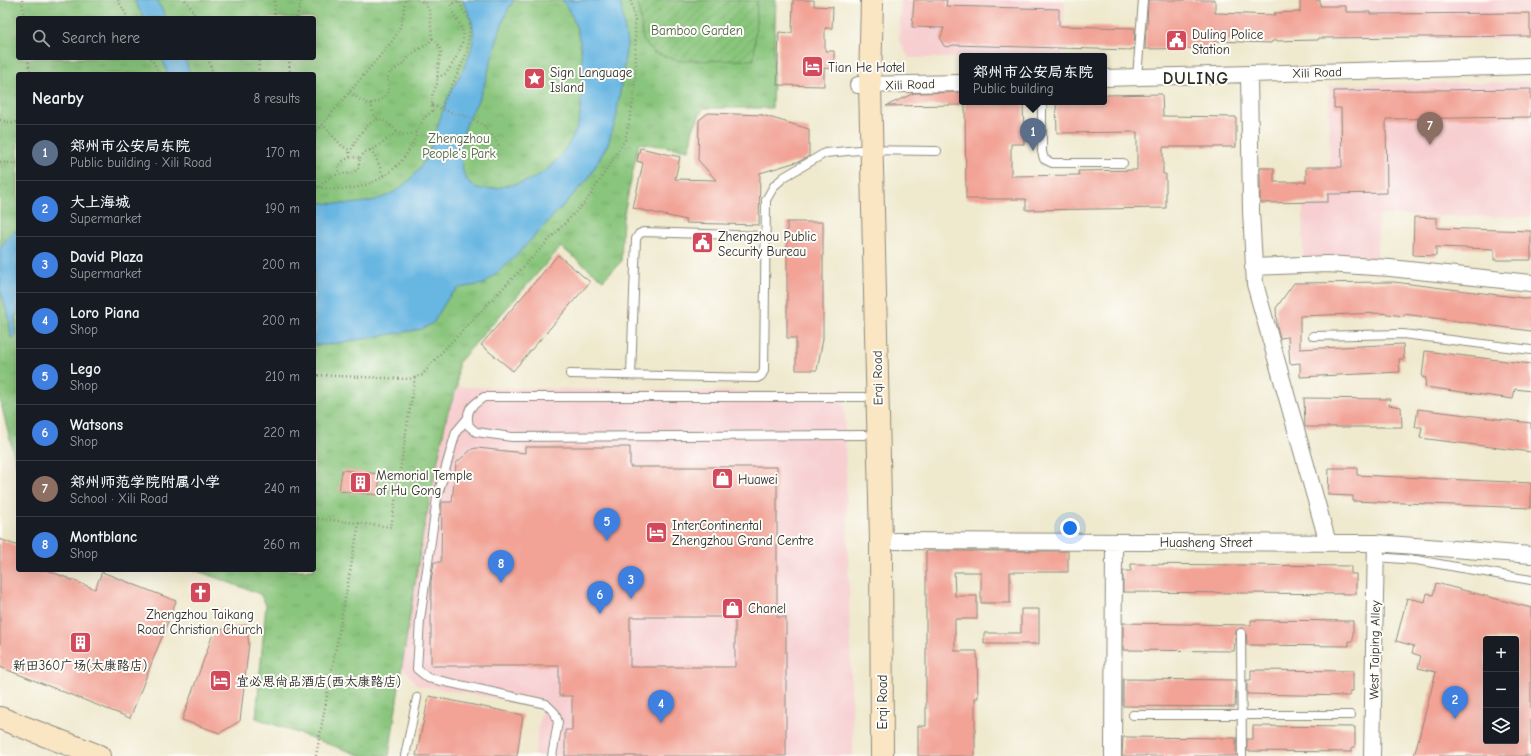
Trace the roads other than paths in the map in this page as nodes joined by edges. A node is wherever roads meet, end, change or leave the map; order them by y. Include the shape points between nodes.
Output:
1 (859, 0) edge
2 (872, 0) edge
3 (1143, 0) edge
4 (1531, 66) edge
5 (1249, 74) junction
6 (1137, 77) junction
7 (1107, 78) edge
8 (959, 83) edge
9 (864, 85) junction
10 (1042, 105) edge
11 (865, 150) junction
12 (937, 151) dead end
13 (1123, 163) dead end
14 (765, 236) junction
15 (1253, 267) junction
16 (1531, 283) edge
17 (1313, 336) dead end
18 (1531, 350) edge
19 (570, 374) dead end
20 (631, 375) junction
21 (864, 398) junction
22 (467, 419) junction
23 (864, 435) junction
24 (881, 541) junction
25 (1114, 542) junction
26 (1328, 543) junction
27 (1376, 550) junction
28 (1531, 555) edge
29 (1531, 580) edge
30 (1241, 633) dead end
31 (417, 698) dead end
32 (1133, 715) dead end
33 (1242, 715) junction
34 (1351, 715) dead end
35 (0, 718) edge
36 (99, 756) edge
37 (405, 756) edge
38 (552, 756) edge
39 (868, 756) edge
40 (882, 756) edge
41 (1113, 756) edge
42 (1242, 756) edge
43 (1372, 756) edge

1 - 9 main road, Erqi Road
2 - 9 main road, Erqi Road
3 - 6 lane
4 - 5 street, Xili Road
5 - 6 street, Xili Road
5 - 15 street
6 - 7 street, Xili Road
8 - 9 street, Xili Road
9 - 11 main road, Erqi Road
10 - 13 lane via 1044,158 1052,163
11 - 12 lane
11 - 14 lane via 825,153 784,177 774,186 766,200
11 - 21 main road, Erqi Road
11 - 24 main road, Erqi Road
14 - 20 lane via 643,232 639,234 636,239
14 - 20 lane via 764,371 761,376 757,378
15 - 16 street via 1326,264
15 - 26 street via 1255,284
17 - 18 lane via 1403,334
19 - 20 lane
21 - 22 lane via 484,398 476,403 468,413
21 - 23 main road, Erqi Road
22 - 23 lane via 469,426 476,432 512,437
22 - 38 lane via 456,432 437,498 420,620 417,669 428,678 546,704 555,713 558,722
23 - 39 main road, Erqi Road
24 - 25 street, Huasheng Street
24 - 40 main road, Erqi Road
25 - 26 street, Huasheng Street
25 - 41 street
26 - 27 street, Huasheng Street
27 - 28 street, Huasheng Street
27 - 29 lane via 1416,560
27 - 43 street, West Taiping Alley
30 - 33 lane
31 - 37 lane
32 - 33 lane
33 - 34 lane
33 - 42 lane
35 - 36 main road

